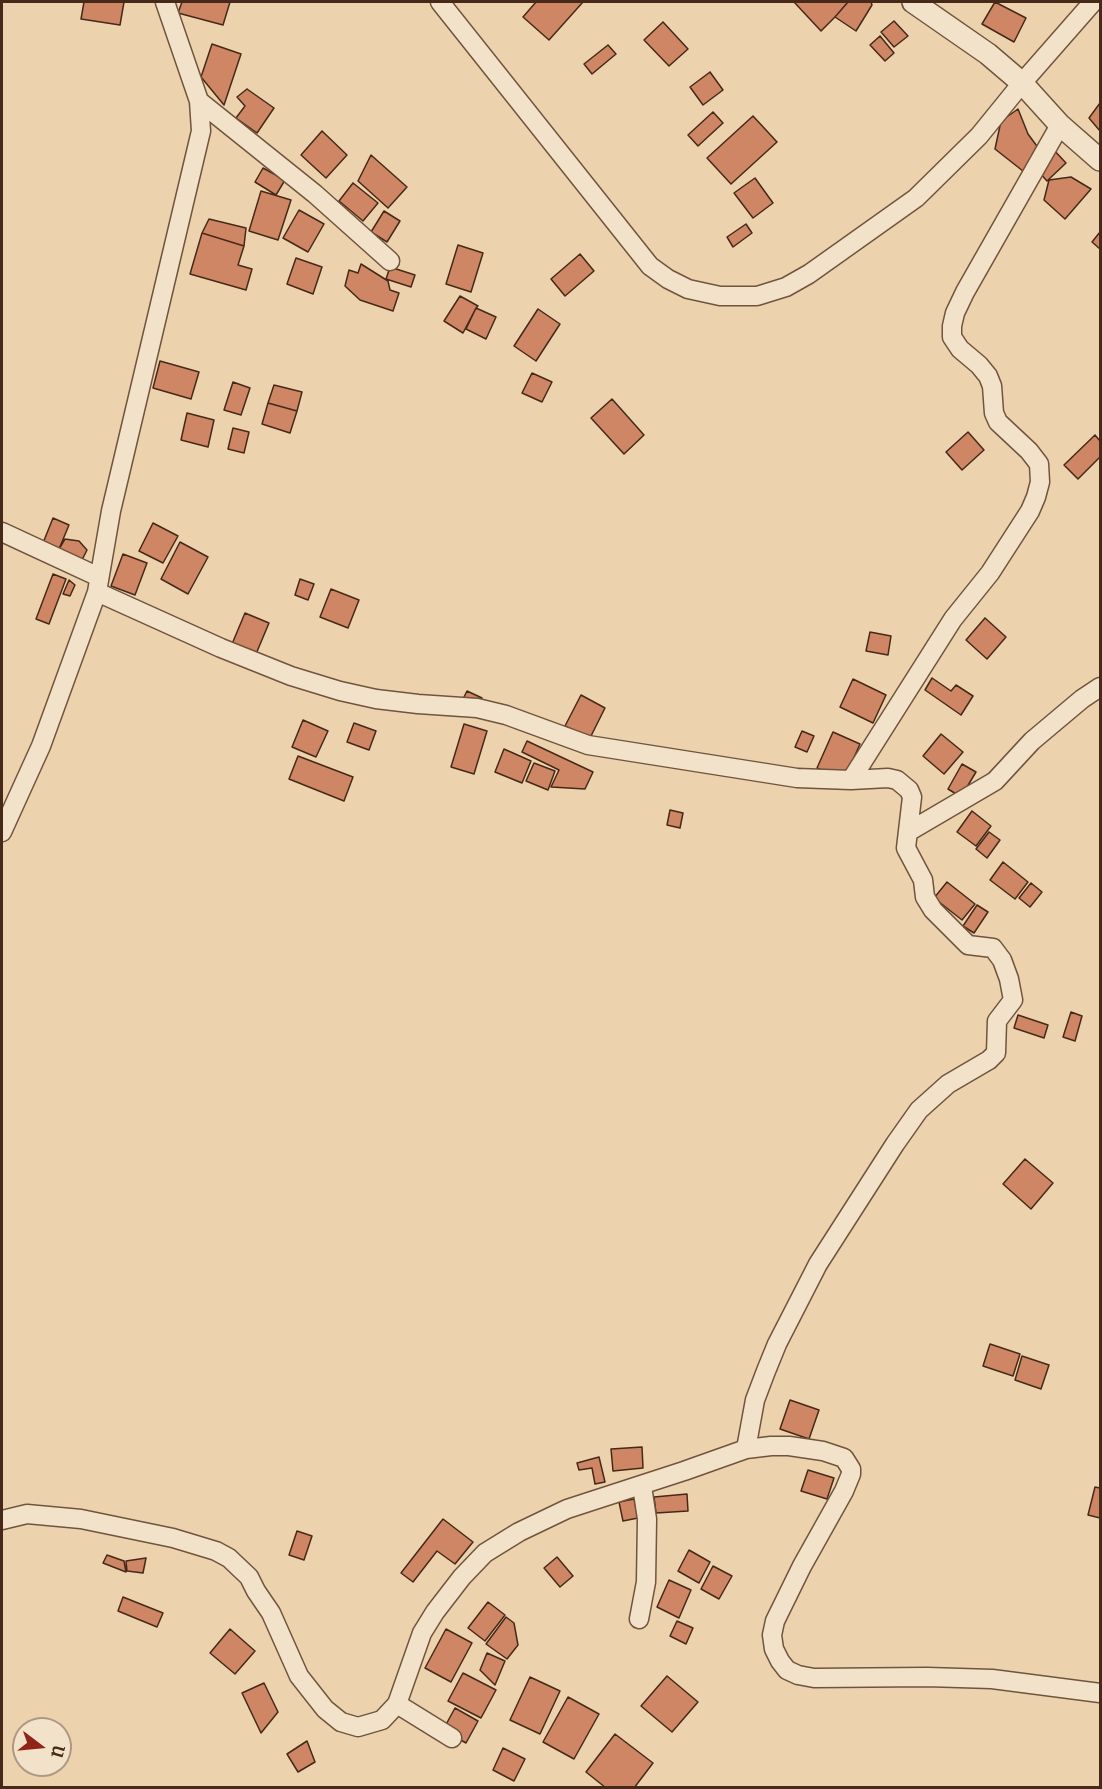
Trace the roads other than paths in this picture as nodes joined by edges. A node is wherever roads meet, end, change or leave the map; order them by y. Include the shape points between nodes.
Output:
1 (165, 2) edge
2 (440, 2) edge
3 (913, 2) edge
4 (1093, 2) edge
5 (1022, 83) junction
6 (199, 100) junction
7 (1060, 125) junction
8 (1101, 160) edge
9 (390, 261) dead end
10 (2, 532) edge
11 (98, 584) junction
12 (1101, 687) edge
13 (851, 780) junction
14 (2, 832) edge
15 (908, 832) junction
16 (746, 1449) junction
17 (642, 1486) junction
18 (2, 1520) edge
19 (639, 1619) dead end
20 (1101, 1693) edge
21 (397, 1704) junction
22 (452, 1738) dead end

1 - 6 street
2 - 5 street via 650,266 688,289 720,296 757,296 786,288 809,274 916,198 979,136
3 - 5 street
4 - 5 street
5 - 7 street
6 - 9 street
6 - 11 street via 201,131 111,511
7 - 8 street
7 - 13 street via 965,292 952,326 952,337 960,349 988,376 998,422 1039,464 1036,497 990,573 953,619
10 - 11 street
11 - 13 street via 231,652 340,691 387,700 477,708 588,745 797,778
11 - 14 street via 41,746
12 - 15 street via 1032,741 995,781
13 - 15 street via 888,778 909,790 912,797
15 - 16 street via 906,848 933,910 968,945 993,948 1009,979 1012,1000 997,1021 996,1053 948,1084 920,1110 818,1264 766,1371 755,1400
16 - 17 street
16 - 20 street via 789,1446 823,1451 844,1458 851,1469 844,1491 776,1621 774,1649 788,1670 814,1678 993,1679
17 - 19 street via 647,1519 646,1582
17 - 21 street via 567,1509 485,1553 462,1577 422,1633
18 - 21 street via 27,1514 81,1519 216,1551 249,1577 271,1613 299,1676 325,1709 341,1722 358,1727 382,1720
21 - 22 street

